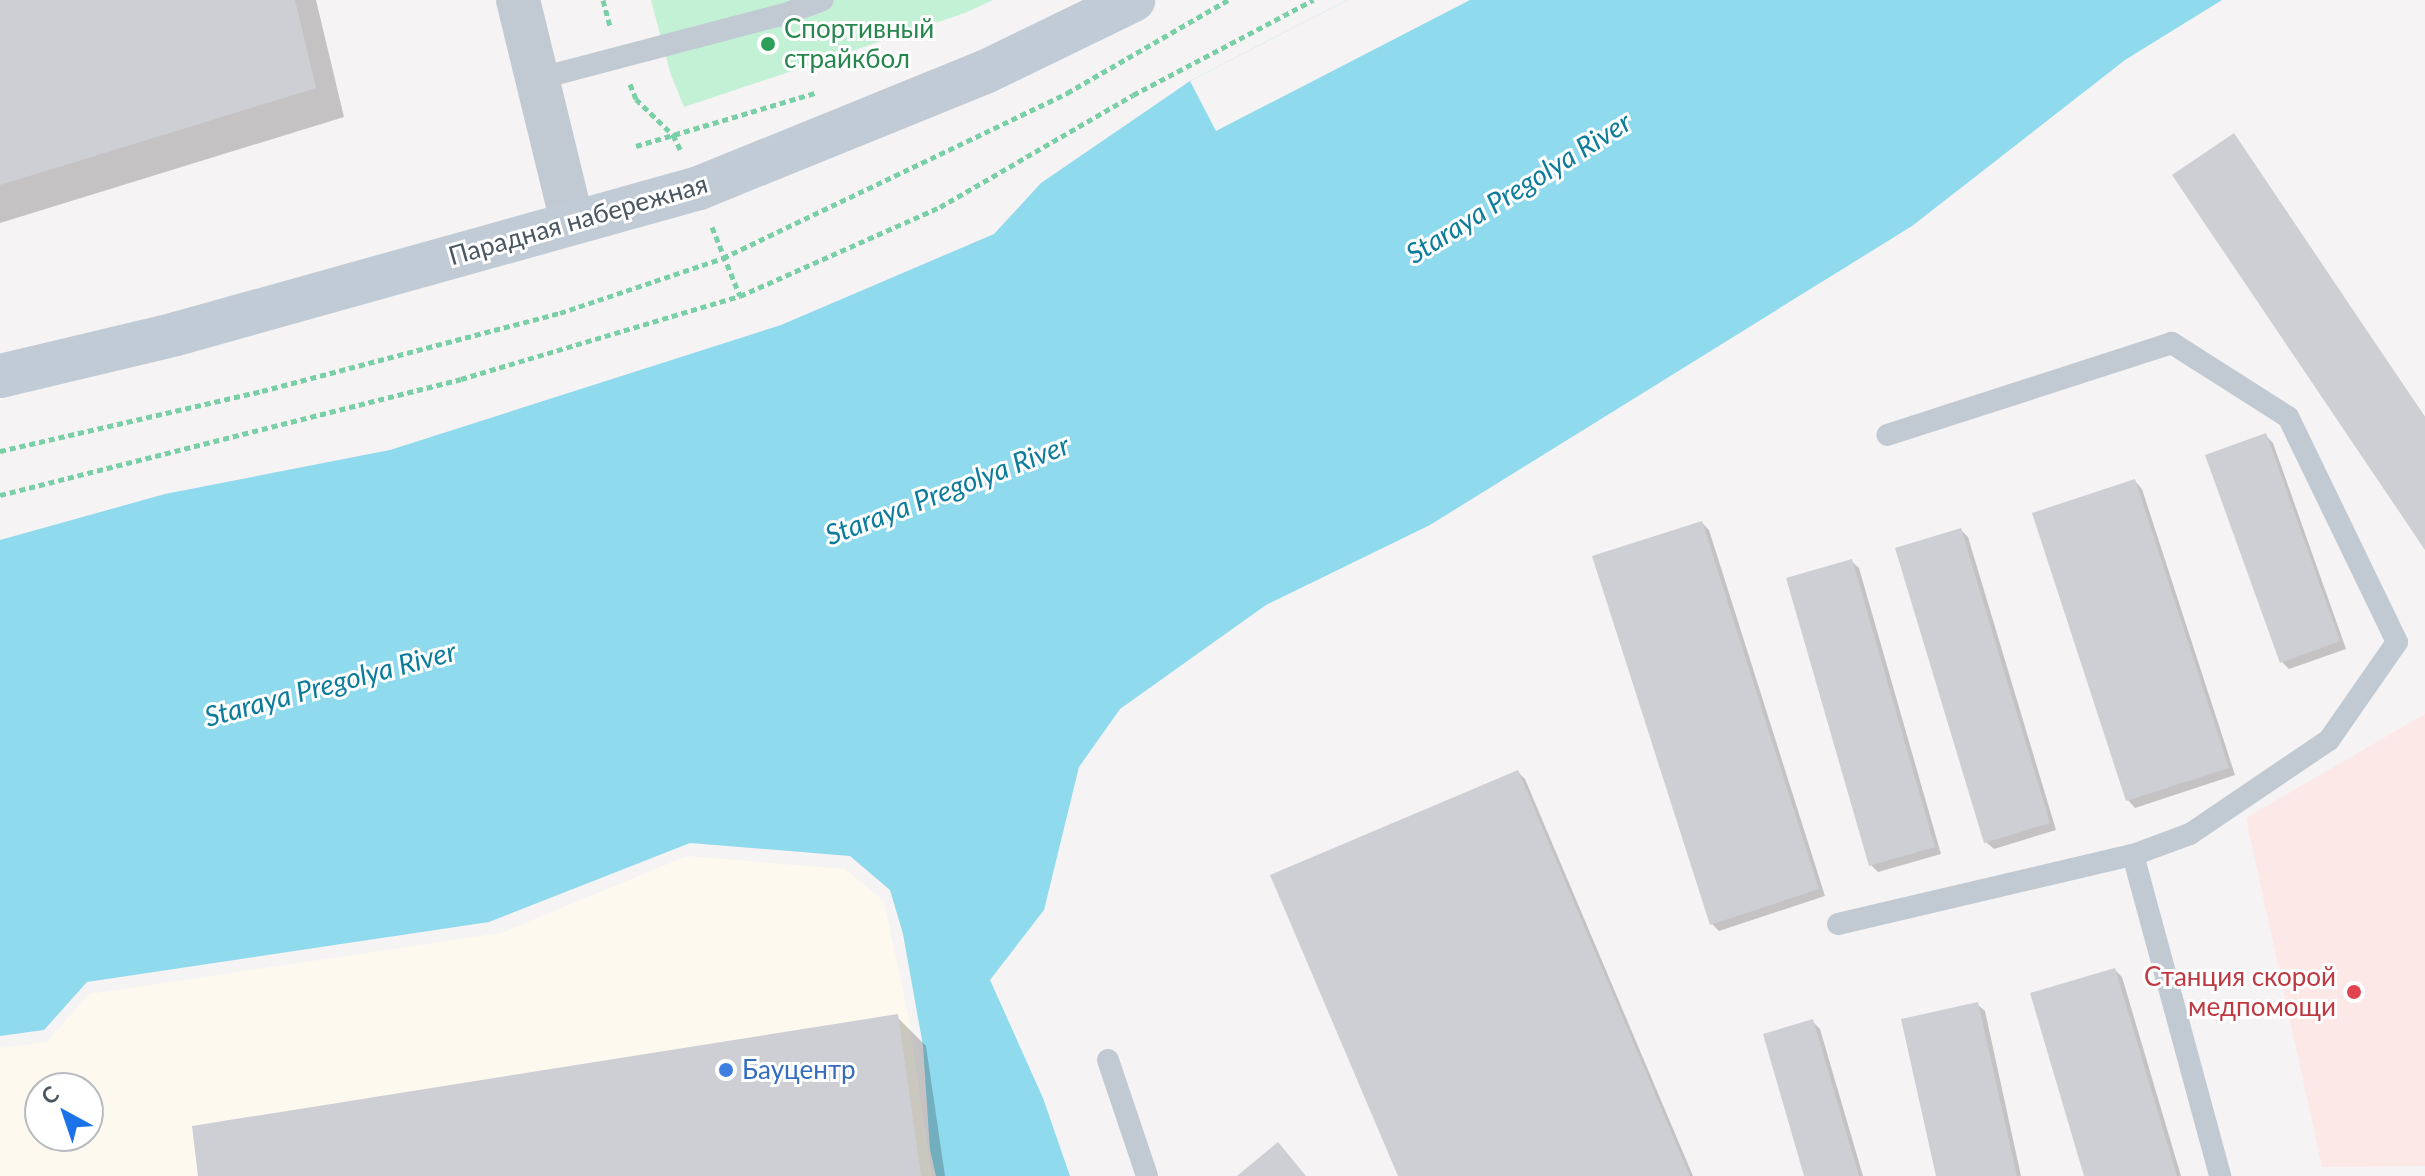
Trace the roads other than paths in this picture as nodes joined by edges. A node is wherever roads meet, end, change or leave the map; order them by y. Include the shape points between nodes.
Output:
1 (518, 0) edge
2 (823, 0) edge
3 (1133, 0) edge
4 (537, 79) junction
5 (572, 222) junction
6 (0, 376) edge
7 (1888, 435) dead end
8 (2133, 855) junction
9 (1838, 924) dead end
10 (1108, 1060) dead end
11 (1147, 1176) edge
12 (2220, 1176) edge

1 - 4 street
2 - 4 lane
3 - 5 main road, Парадная набережная via 985,72 699,188
4 - 5 street
5 - 6 main road, Парадная набережная via 176,334
7 - 8 lane via 2172,343 2288,417 2397,642 2329,740 2190,834
8 - 9 lane
8 - 12 lane
10 - 11 lane

